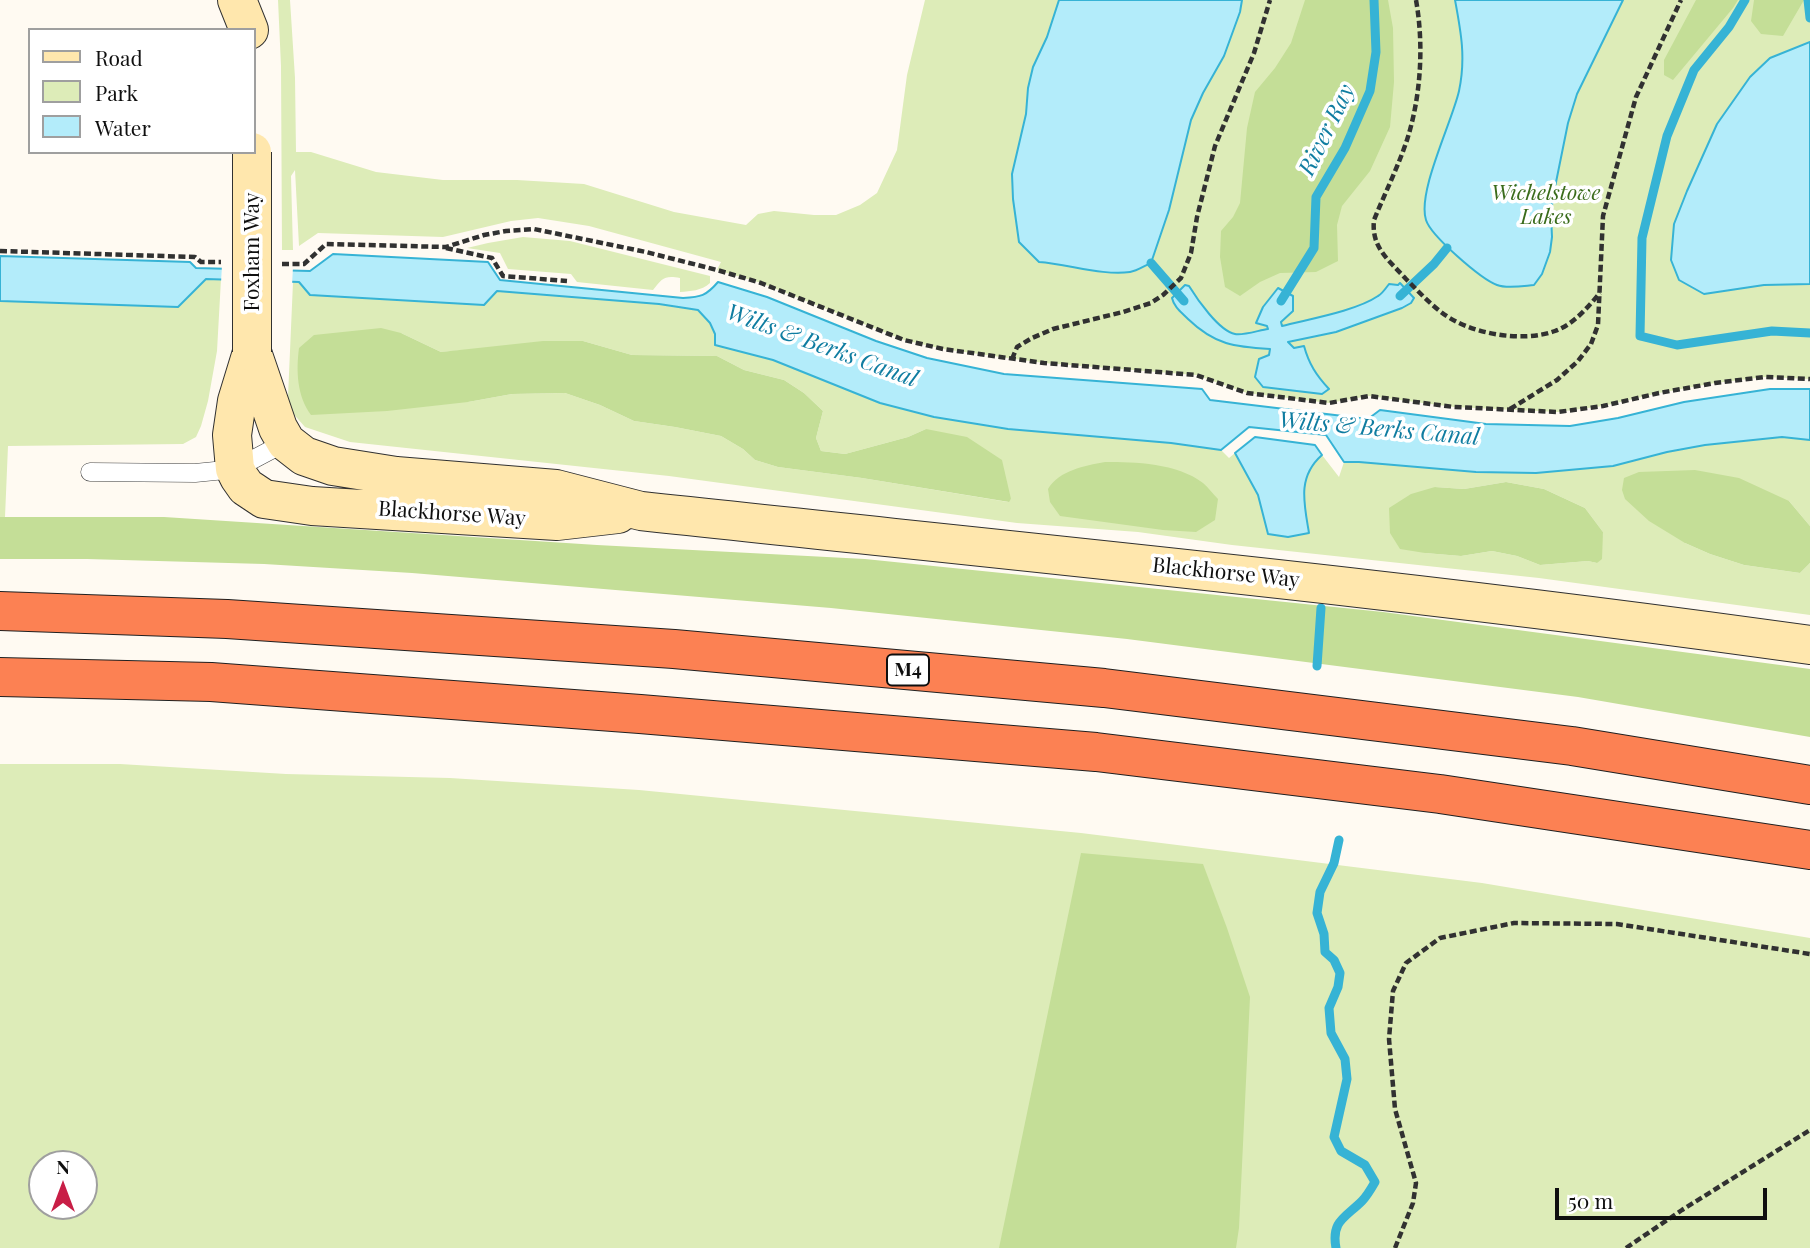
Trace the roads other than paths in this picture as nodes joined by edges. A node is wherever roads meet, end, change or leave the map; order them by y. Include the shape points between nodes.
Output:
1 (237, 0) edge
2 (261, 0) edge
3 (250, 28) edge
4 (252, 28) edge
5 (252, 154) edge
6 (252, 352) junction
7 (299, 451) junction
8 (235, 469) junction
9 (90, 472) dead end
10 (640, 511) junction
11 (0, 611) edge
12 (1810, 645) edge
13 (0, 677) edge
14 (1810, 785) edge
15 (1810, 850) edge

1 - 3 main road
2 - 4 main road
5 - 6 main road, Foxham Way, bridge
6 - 7 main road, Foxham Way via 278,428
6 - 8 main road, Foxham Way via 233,423
7 - 8 lane
7 - 10 main road, Blackhorse Way via 333,466 556,489
8 - 9 lane
8 - 10 main road, Blackhorse Way via 246,487 264,499 312,506 557,521
10 - 12 main road, Blackhorse Way via 1355,587
11 - 14 highway, M4 via 228,619 660,648 1104,688 1572,746
13 - 15 highway via 211,682 1096,752 1440,794

